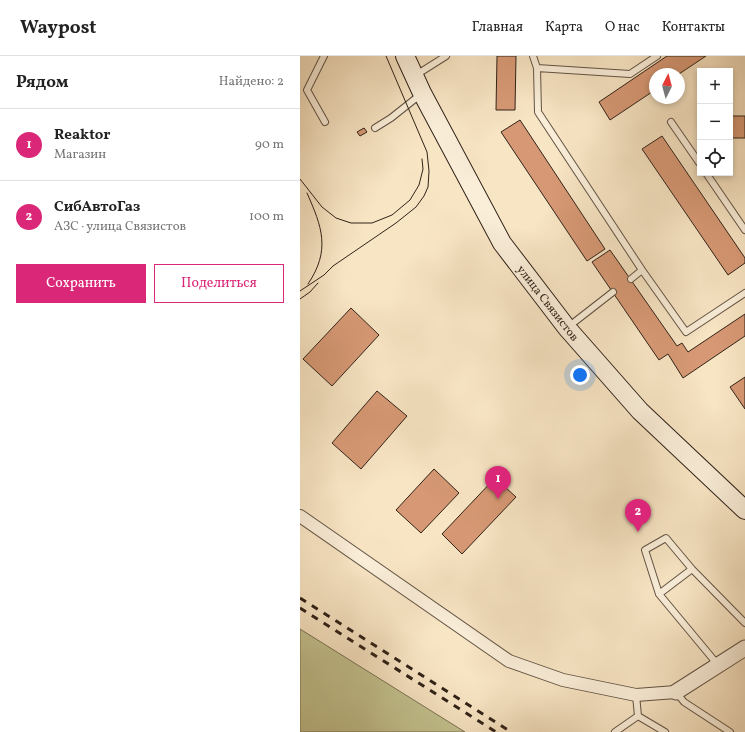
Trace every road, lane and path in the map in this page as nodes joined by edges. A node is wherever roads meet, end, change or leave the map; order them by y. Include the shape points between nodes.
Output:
1 (324, 56) edge
2 (405, 56) edge
3 (446, 56) edge
4 (533, 56) edge
5 (657, 56) edge
6 (537, 68) junction
7 (414, 76) junction
8 (422, 93) junction
9 (325, 122) dead end
10 (671, 122) dead end
11 (375, 128) dead end
12 (697, 160) edge
13 (708, 176) edge
14 (745, 230) edge
15 (642, 270) junction
16 (631, 279) dead end
17 (613, 292) dead end
18 (745, 293) edge
19 (567, 328) junction
20 (745, 510) edge
21 (300, 516) edge
22 (692, 569) junction
23 (659, 594) junction
24 (745, 623) edge
25 (745, 648) edge
26 (719, 666) junction
27 (676, 692) junction
28 (636, 695) junction
29 (638, 716) junction
30 (616, 732) edge
31 (665, 732) edge
32 (730, 732) edge

1 - 9 lane via 307,90
2 - 7 main road, улица Связистов
3 - 7 lane
4 - 6 lane
5 - 6 lane via 630,74
6 - 15 lane via 538,112
7 - 8 main road, улица Связистов
8 - 11 lane
8 - 19 main road, улица Связистов via 502,243
10 - 12 lane
13 - 14 lane
15 - 16 lane
15 - 18 lane via 686,332
17 - 19 lane
19 - 20 main road, улица Связистов via 640,411
21 - 28 street via 509,661 563,680
22 - 23 lane
22 - 23 lane via 666,538 645,550
22 - 24 lane
23 - 26 lane
25 - 26 street
26 - 27 street
27 - 28 street
27 - 32 lane via 684,702
28 - 29 lane
29 - 30 lane
29 - 31 lane

